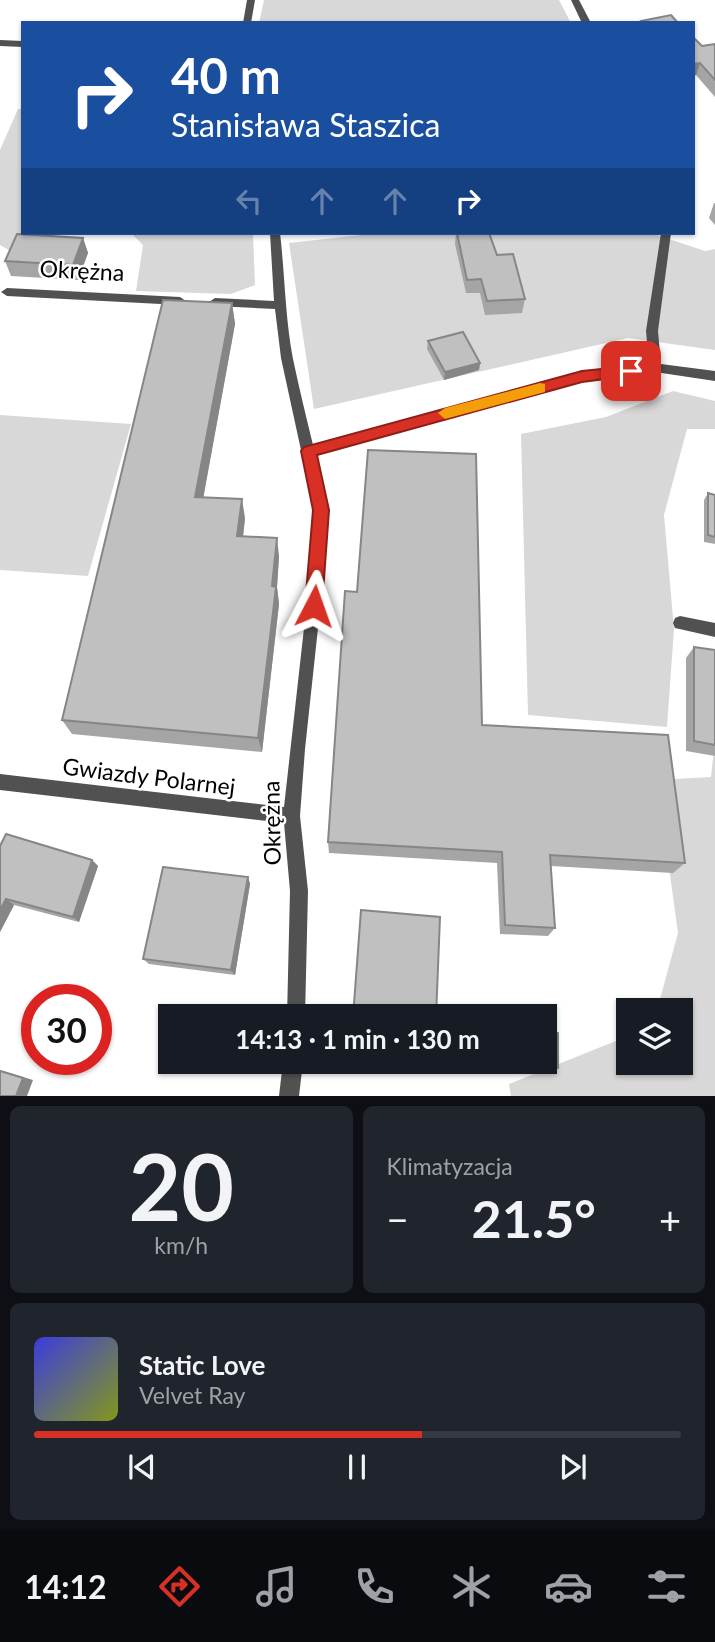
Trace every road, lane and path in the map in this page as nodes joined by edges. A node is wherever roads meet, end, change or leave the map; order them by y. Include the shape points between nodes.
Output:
1 (251, 0) edge
2 (575, 0) edge
3 (247, 21) edge
4 (586, 21) edge
5 (0, 43) edge
6 (21, 44) edge
7 (275, 235) edge
8 (666, 235) edge
9 (7, 292) dead end
10 (280, 305) junction
11 (655, 368) junction
12 (715, 376) edge
13 (309, 451) junction
14 (314, 606) tunnel mouth
15 (680, 623) dead end
16 (311, 628) tunnel mouth
17 (715, 630) edge
18 (0, 782) edge
19 (292, 816) junction
20 (296, 1004) edge
21 (292, 1074) edge
22 (289, 1096) edge

1 - 3 street
2 - 4 street
5 - 6 street
7 - 10 street
8 - 11 street via 652,331
9 - 10 street, Okrężna
10 - 13 street via 291,379
11 - 12 street
11 - 13 street via 582,376
13 - 14 street via 321,510
15 - 17 street
16 - 19 street, Okrężna
18 - 19 street, Gwiazdy Polarnej
19 - 20 street, Okrężna via 299,891
21 - 22 street

